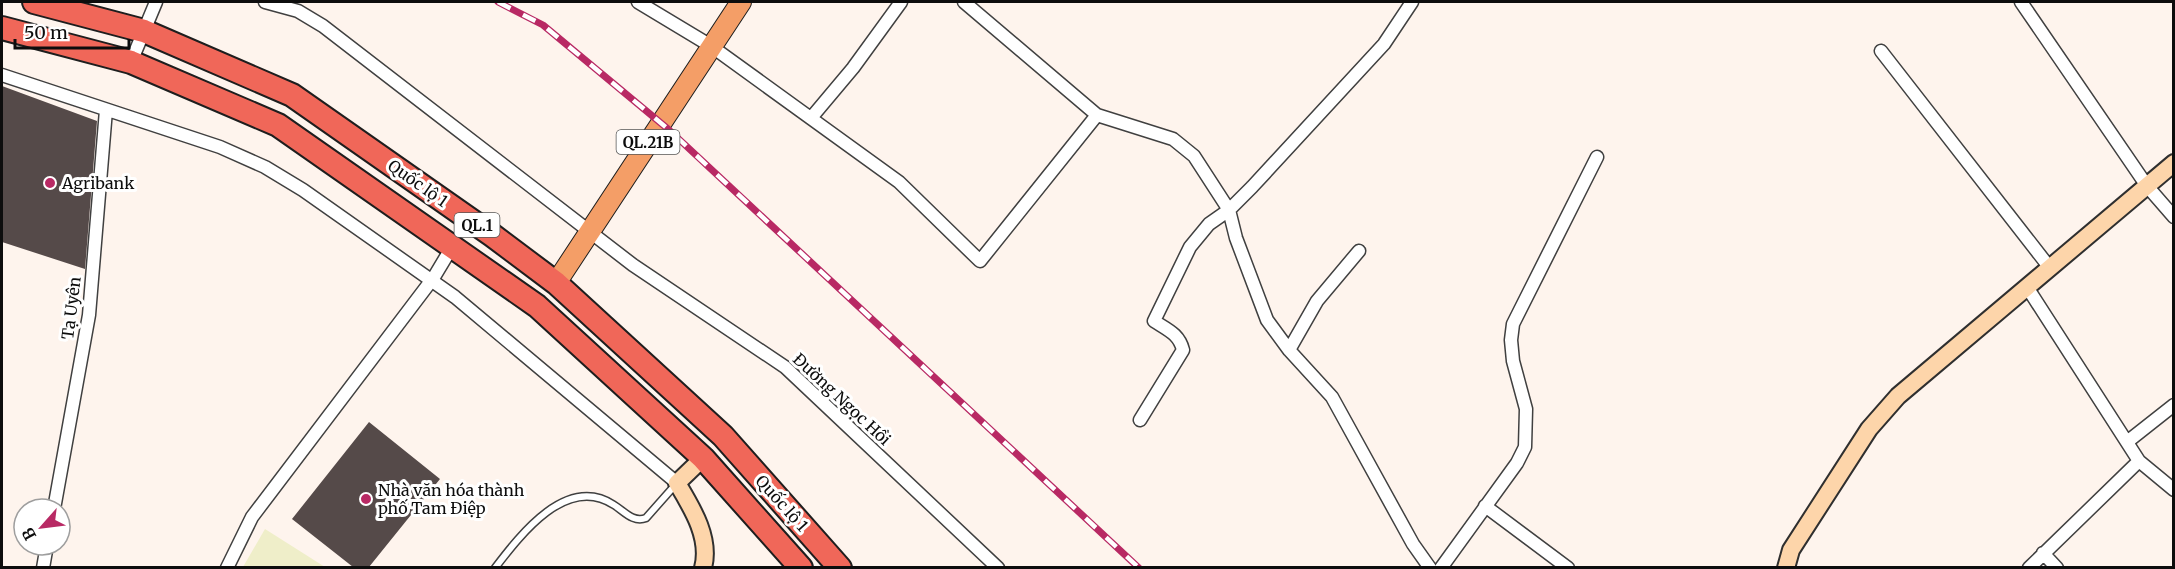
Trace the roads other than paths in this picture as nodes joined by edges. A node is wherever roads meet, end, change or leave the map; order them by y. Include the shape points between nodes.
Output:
1 (34, 2) edge
2 (156, 2) edge
3 (265, 2) edge
4 (638, 2) edge
5 (741, 2) edge
6 (901, 2) edge
7 (964, 2) edge
8 (1412, 2) edge
9 (2021, 2) edge
10 (2, 28) edge
11 (144, 31) junction
12 (711, 46) junction
13 (1881, 51) dead end
14 (131, 62) junction
15 (2, 75) edge
16 (106, 110) junction
17 (1097, 115) junction
18 (811, 118) junction
19 (1597, 157) dead end
20 (2174, 163) edge
21 (2147, 186) junction
22 (1229, 210) junction
23 (2174, 217) edge
24 (590, 231) junction
25 (452, 247) junction
26 (1359, 251) dead end
27 (2050, 268) junction
28 (432, 280) junction
29 (556, 283) junction
30 (2027, 287) junction
31 (539, 308) junction
32 (1289, 350) junction
33 (2174, 405) edge
34 (1140, 420) dead end
35 (2127, 442) junction
36 (703, 459) junction
37 (2139, 461) junction
38 (677, 483) junction
39 (2174, 490) edge
40 (56, 497) edge
41 (1485, 506) junction
42 (2043, 554) junction
43 (227, 567) edge
44 (495, 567) edge
45 (703, 567) edge
46 (801, 567) edge
47 (840, 567) edge
48 (998, 567) edge
49 (1430, 567) edge
50 (1441, 567) edge
51 (1569, 567) edge
52 (1786, 567) edge
53 (2029, 567) edge
54 (2057, 567) edge

1 - 11 highway, Quốc lộ 1 / QL.1
2 - 11 street
3 - 24 street, Đường Ngọc Hồi via 298,11 323,26
4 - 12 street
5 - 12 main road, QL.21B
6 - 18 street
7 - 17 street
8 - 22 street via 1384,44
9 - 21 street
10 - 14 highway, Quốc lộ 1 / QL.1
11 - 14 street
11 - 29 highway, Quốc lộ 1 / QL.1 via 292,95
12 - 18 street
12 - 24 main road, QL.21B
13 - 27 street
14 - 25 highway, Quốc lộ 1 / QL.1 via 278,125
15 - 16 street
16 - 28 street via 265,166
16 - 40 street, Tạ Uyên via 89,315
17 - 18 street via 980,261 899,182
17 - 22 street via 1173,139 1194,156
19 - 41 street via 1513,324 1513,361 1526,409 1525,447
20 - 21 street
21 - 23 street
21 - 27 street
22 - 32 street via 1267,320
22 - 34 street via 1209,224 1190,247 1154,321 1176,334 1183,350
24 - 29 main road, QL.21B
24 - 48 street, Đường Ngọc Hồi via 633,265 785,367
25 - 28 street
25 - 31 highway, Quốc lộ 1 / QL.1
26 - 32 street via 1317,301
27 - 30 street
28 - 38 street
28 - 43 street via 252,517
29 - 31 highway
29 - 47 highway, Quốc lộ 1 / QL.1 via 723,436
30 - 35 street
30 - 52 street via 1898,396 1869,429 1791,550
31 - 36 highway, Quốc lộ 1 / QL.1
32 - 49 street via 1332,397 1413,544
33 - 35 street
35 - 37 street
36 - 38 street
36 - 46 highway, Quốc lộ 1 / QL.1
37 - 39 street
37 - 42 street
38 - 44 lane via 641,520 595,495 580,495 560,503 541,516
38 - 45 street via 703,536
41 - 50 street
41 - 51 street
42 - 53 street
42 - 54 street

